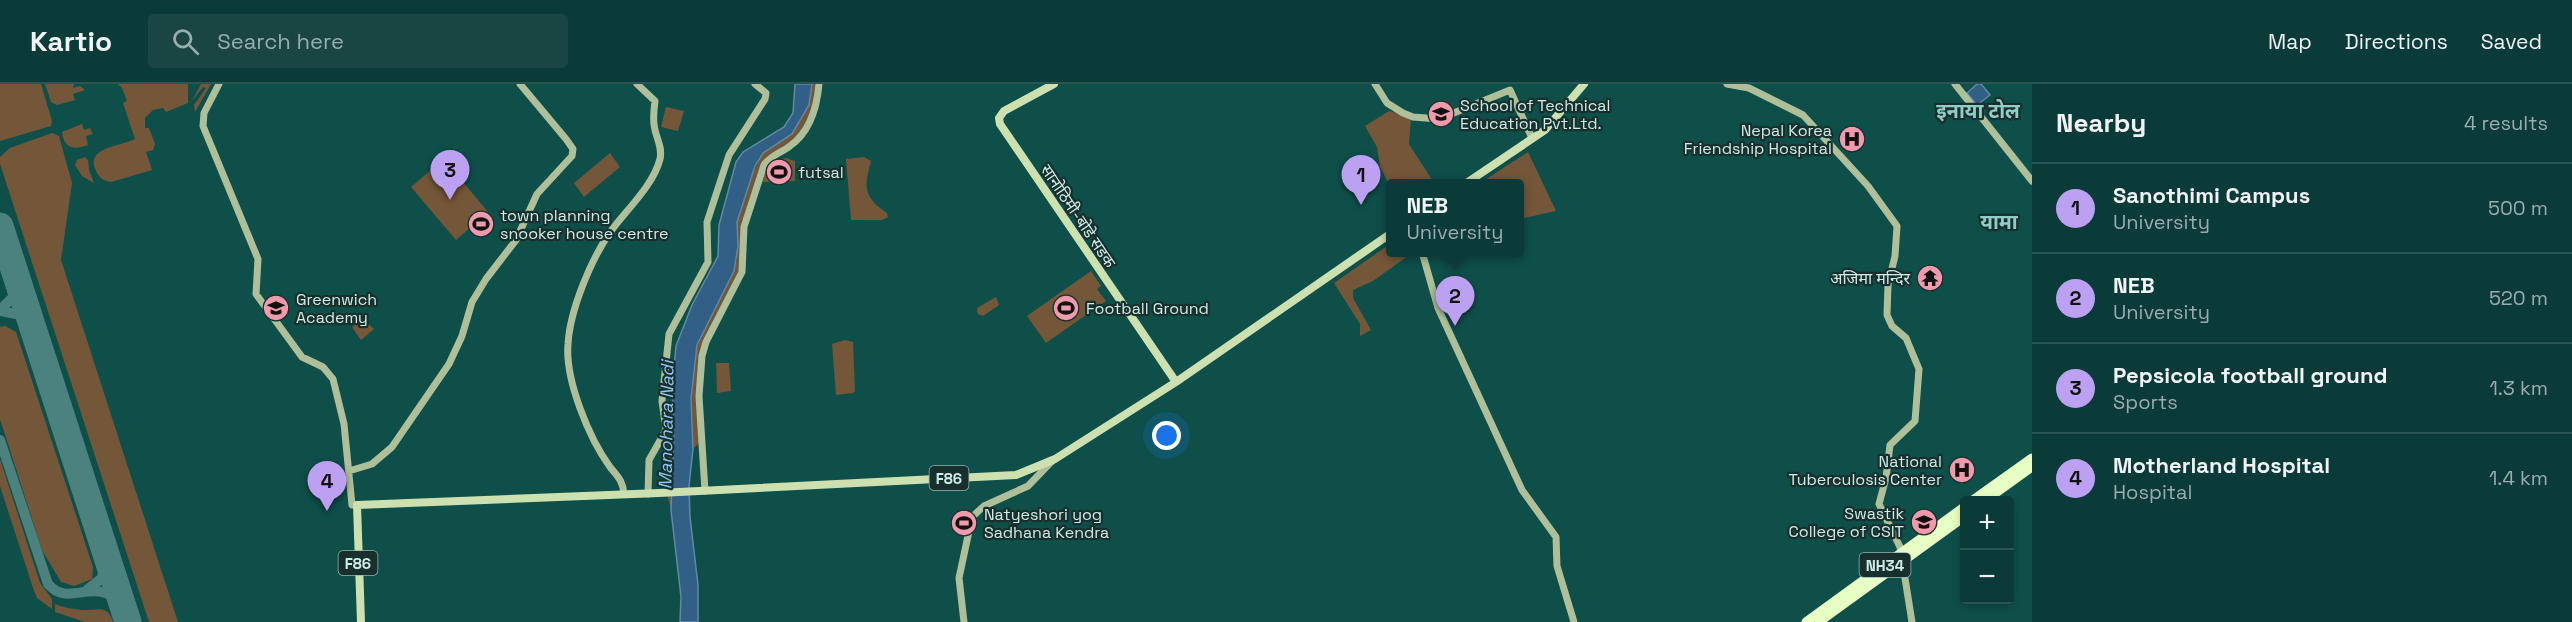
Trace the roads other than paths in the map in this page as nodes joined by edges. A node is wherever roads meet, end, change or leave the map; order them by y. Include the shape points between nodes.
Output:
1 (219, 84) edge
2 (520, 84) edge
3 (637, 84) edge
4 (755, 84) edge
5 (819, 84) edge
6 (1054, 84) edge
7 (1376, 84) edge
8 (1584, 84) edge
9 (1727, 84) edge
10 (1955, 84) edge
11 (1532, 138) junction
12 (1471, 179) edge
13 (2032, 181) edge
14 (1386, 237) edge
15 (1423, 257) edge
16 (1176, 382) junction
17 (2032, 458) edge
18 (1055, 459) junction
19 (2032, 467) edge
20 (349, 471) junction
21 (701, 491) junction
22 (624, 494) junction
23 (648, 494) junction
24 (1980, 496) edge
25 (1993, 496) edge
26 (357, 505) junction
27 (1960, 511) edge
28 (1960, 520) edge
29 (1902, 558) junction
30 (361, 622) edge
31 (964, 622) edge
32 (1574, 622) edge
33 (1806, 622) edge
34 (1819, 622) edge
35 (1912, 622) edge

1 - 20 main road via 204,113 203,126 258,259 256,294 302,357 323,367 333,379 341,406
2 - 20 main road via 566,139 573,156 537,194 516,240 476,295 449,363 392,447 372,464
3 - 22 main road via 654,101 660,159 598,253 575,306 568,344 569,374 576,400 610,467 621,479
4 - 23 main road via 766,93 765,99 729,154 707,222 708,262 669,334 662,401 666,429 649,460
5 - 21 main road via 817,105 804,130 792,145 767,160 761,171 744,227 742,272 706,342 699,396
6 - 16 main road, सानोठिमी-बोडे सडक via 1004,111 1000,124
7 - 11 main road via 1387,103 1403,112 1439,119 1510,90
8 - 11 main road via 1554,122
9 - 29 main road via 1749,88 1803,115 1869,186 1897,226 1887,315 1909,343 1921,374 1915,421 1890,445 1879,504
10 - 13 main road
11 - 12 main road
14 - 16 main road, F86
15 - 32 main road via 1438,308 1522,490 1556,537 1557,566
16 - 18 main road, F86
17 - 24 highway
18 - 21 main road, F86 via 1008,476
18 - 31 main road via 1028,486 984,506 972,517 959,578
19 - 25 highway
20 - 26 main road via 352,505
21 - 23 main road, F86
22 - 23 main road, F86
22 - 26 main road, F86
26 - 30 main road, F86
27 - 29 highway, NH34
28 - 29 highway, NH34
29 - 33 highway, NH34
29 - 34 highway, NH34
29 - 35 main road

